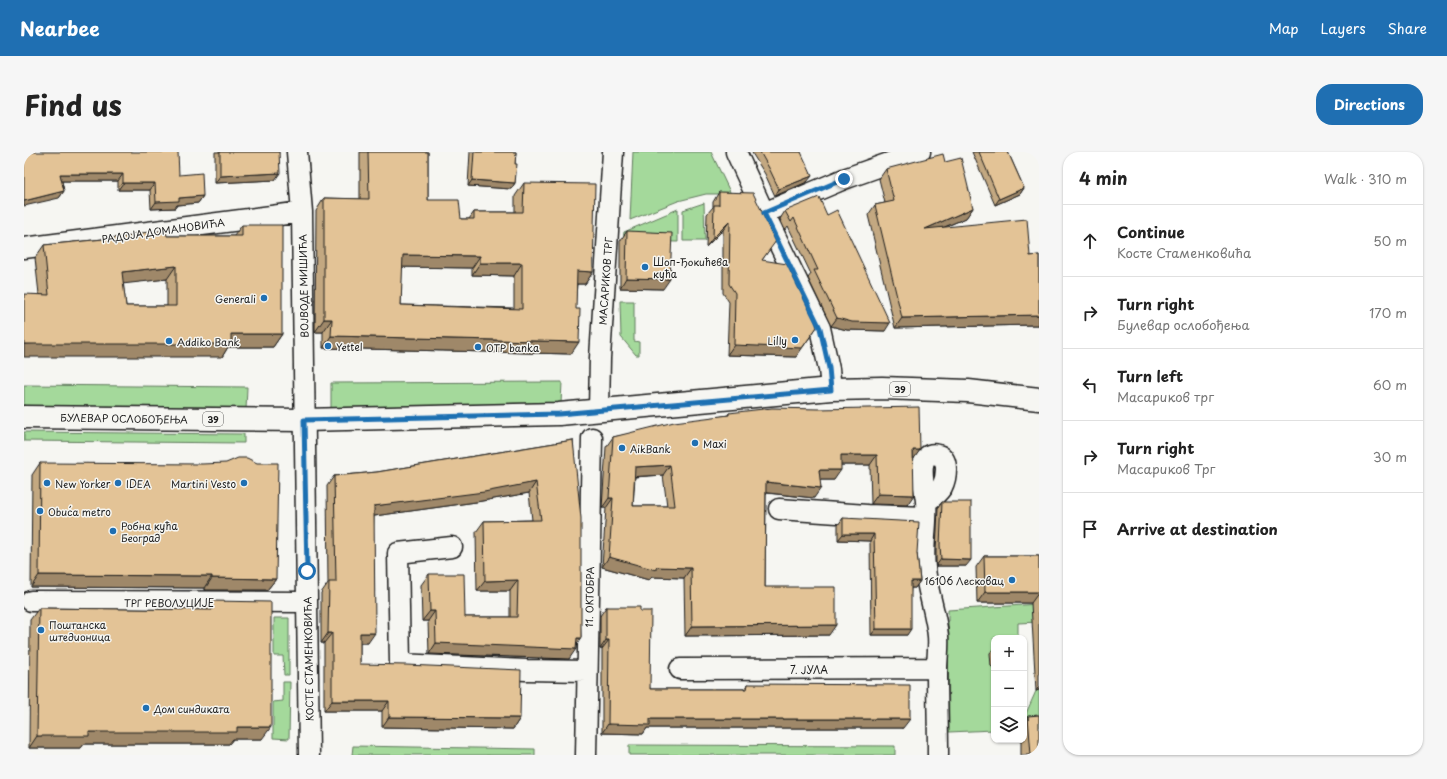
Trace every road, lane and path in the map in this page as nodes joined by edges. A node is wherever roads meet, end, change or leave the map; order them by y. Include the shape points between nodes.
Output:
1 (297, 152) edge
2 (613, 152) edge
3 (736, 152) edge
4 (920, 152) edge
5 (302, 212) junction
6 (764, 213) junction
7 (24, 248) edge
8 (831, 390) junction
9 (1039, 399) edge
10 (599, 410) junction
11 (24, 417) edge
12 (304, 420) junction
13 (592, 438) dead end
14 (778, 509) dead end
15 (452, 547) dead end
16 (31, 601) dead end
17 (307, 602) junction
18 (937, 668) junction
19 (680, 669) dead end
20 (587, 671) junction
21 (309, 755) edge
22 (586, 755) edge
23 (938, 755) edge

1 - 5 street, ВОЈВОДЕ МИШИЋА
2 - 10 street, МАСАРИКОВ ТРГ
3 - 6 street
4 - 6 street via 844,179
5 - 7 street, РАДОЈА ДОМАНОВИЋА
5 - 12 street, ВОЈВОДЕ МИШИЋА
6 - 8 street via 820,328
8 - 9 main road, БУЛЕВАР ОСЛОБОЂЕЊА / 39 via 882,388 968,391
8 - 10 main road, БУЛЕВАР ОСЛОБОЂЕЊА / 39
10 - 12 main road, БУЛЕВАР ОСЛОБОЂЕЊА / 39 via 559,414
11 - 12 main road, БУЛЕВАР ОСЛОБОЂЕЊА / 39
12 - 17 street, КОСТЕ СТАМЕНКОВИЋА
13 - 20 street, 11. ОКТОБРА
14 - 18 street via 867,515 926,509 923,543 925,569 936,617
15 - 20 street via 398,553 400,664
16 - 17 street, ТРГ РЕВОЛУЦИЈЕ
17 - 21 street, КОСТЕ СТАМЕНКОВИЋА
18 - 19 street, 7. ЈУЛА
18 - 23 street
20 - 22 street, 11. ОКТОБРА

